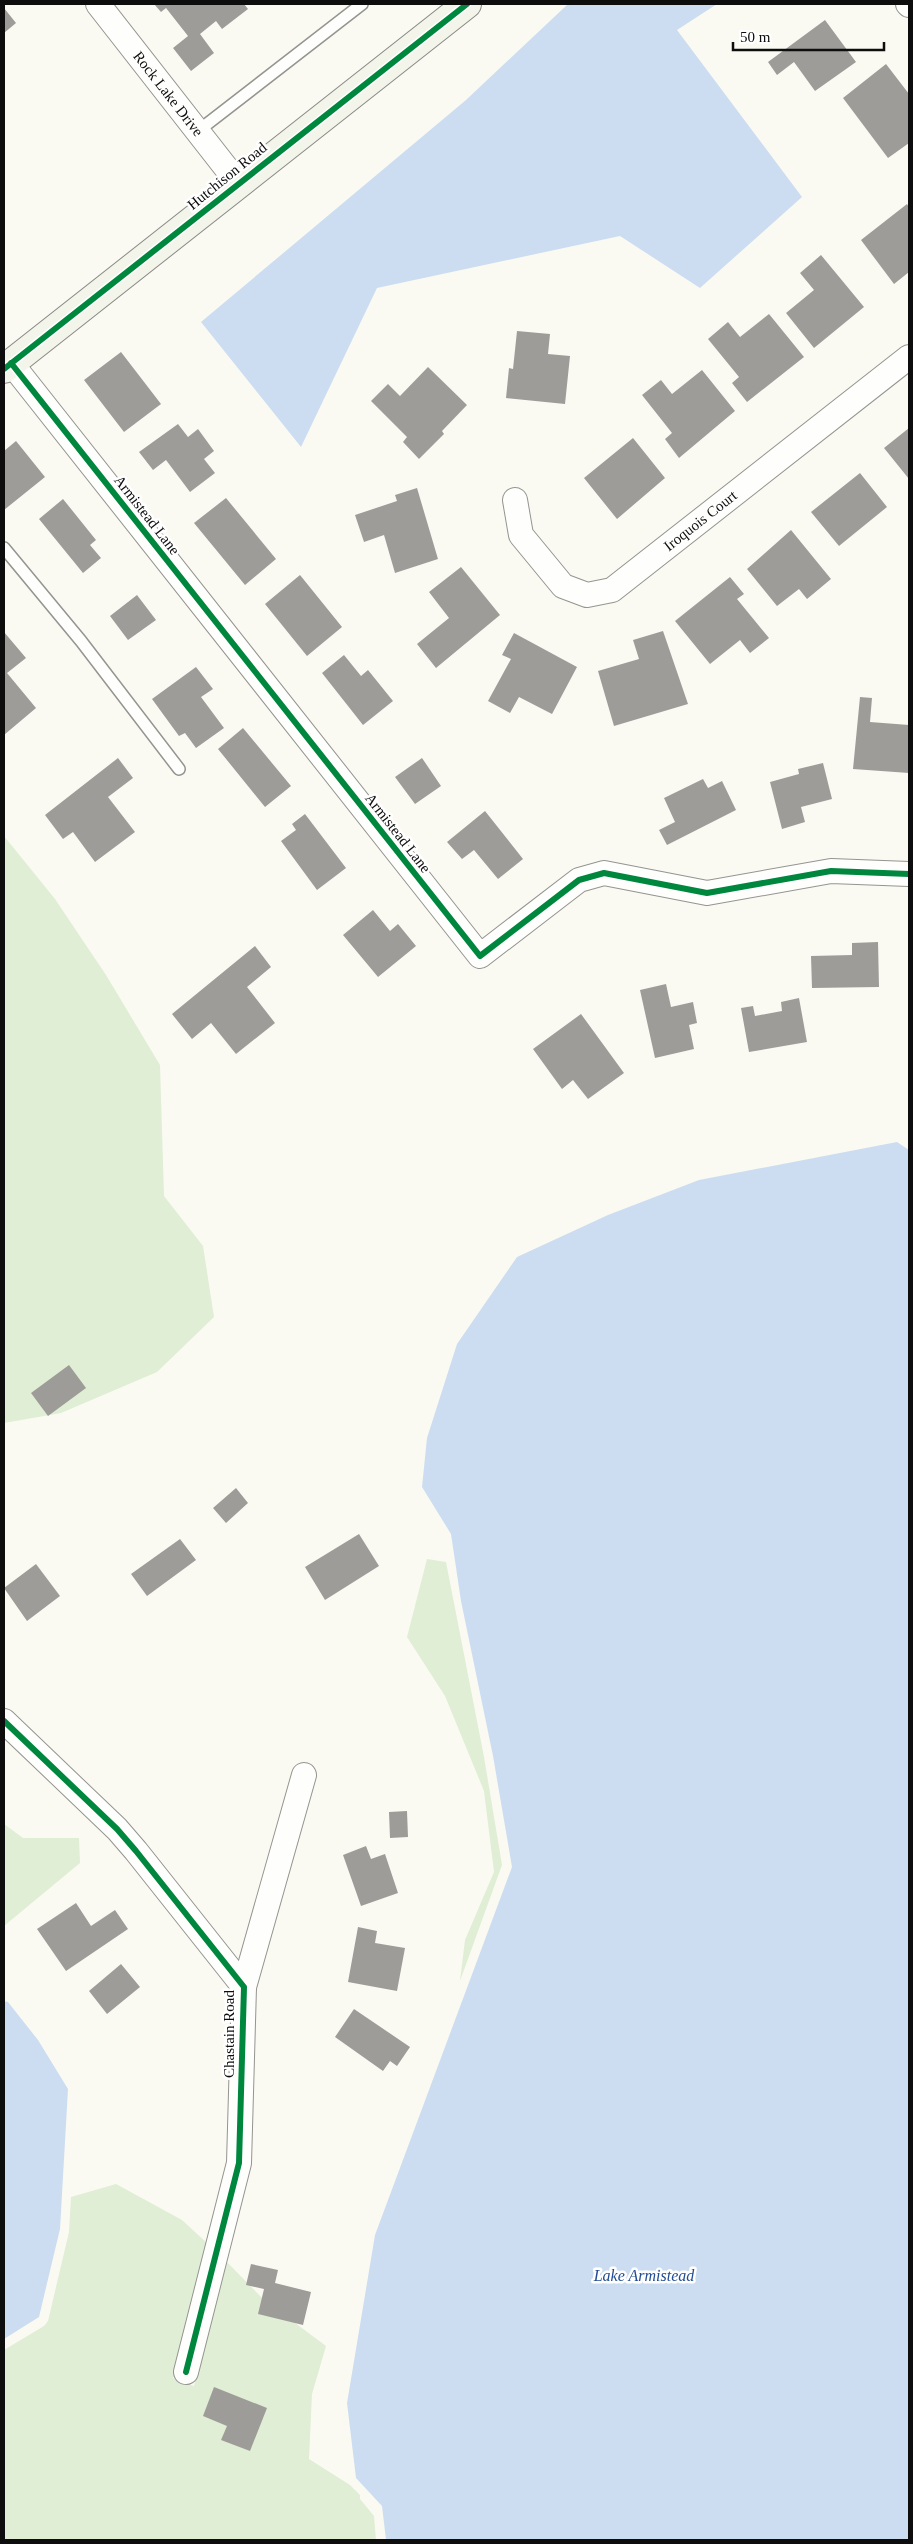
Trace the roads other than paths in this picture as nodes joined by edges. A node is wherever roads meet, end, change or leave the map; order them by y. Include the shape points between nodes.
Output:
1 (98, 4) edge
2 (362, 4) edge
3 (467, 4) edge
4 (198, 131) junction
5 (238, 183) junction
6 (909, 357) edge
7 (7, 366) edge
8 (514, 500) dead end
9 (4, 548) edge
10 (179, 769) dead end
11 (909, 874) edge
12 (4, 1721) edge
13 (304, 1774) dead end
14 (244, 1987) junction
15 (186, 2372) dead end

1 - 4 street, Rock Lake Drive
2 - 4 lane
3 - 5 street, Hutchison Road
4 - 5 street, Rock Lake Drive
5 - 7 street, Hutchison Road
6 - 8 street, Iroquois Court via 612,590 587,595 563,586 521,535
7 - 11 street, Armistead Lane via 480,956 579,880 604,872 707,893 831,871
9 - 10 lane via 81,641
12 - 14 street, Chastain Road via 136,1850
13 - 14 street, Chastain Road
14 - 15 street, Chastain Road via 239,2163

